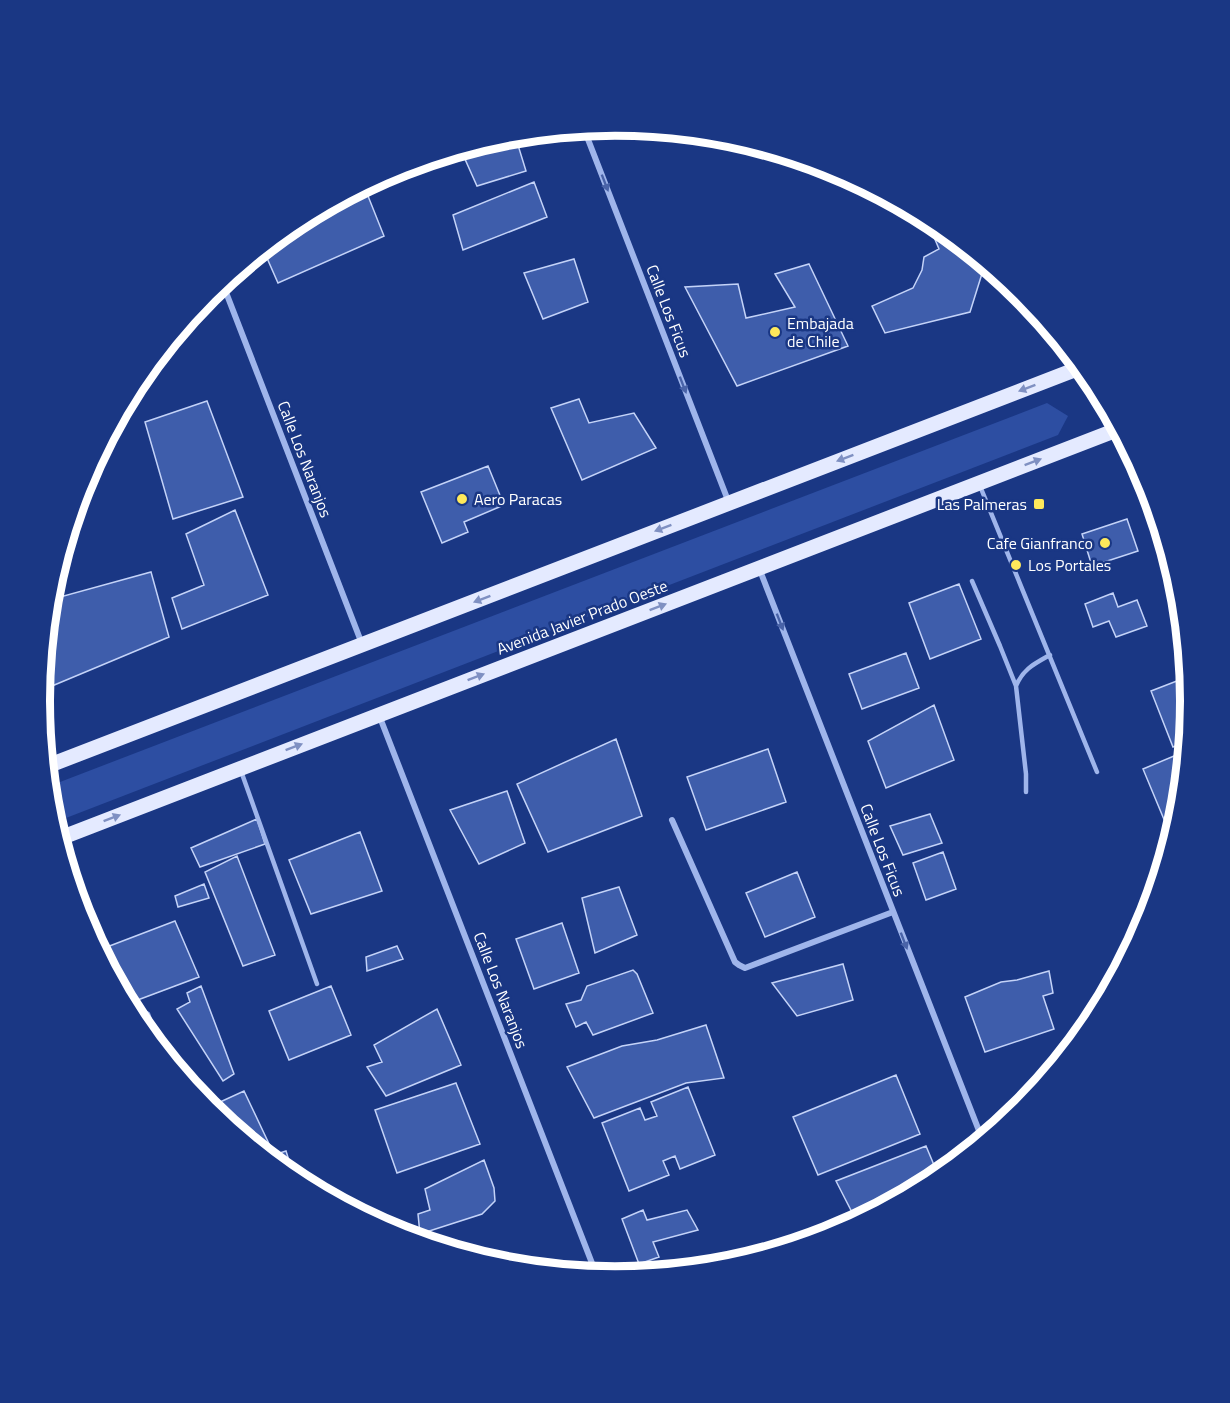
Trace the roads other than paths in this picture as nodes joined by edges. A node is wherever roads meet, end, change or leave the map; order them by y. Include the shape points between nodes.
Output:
1 (587, 137) edge
2 (226, 292) edge
3 (1073, 370) edge
4 (1112, 432) edge
5 (979, 483) junction
6 (729, 503) junction
7 (759, 568) junction
8 (972, 581) dead end
9 (363, 644) junction
10 (1050, 655) junction
11 (1016, 686) junction
12 (379, 715) junction
13 (53, 764) edge
14 (240, 768) junction
15 (1097, 772) dead end
16 (1026, 792) dead end
17 (672, 820) dead end
18 (66, 836) edge
19 (893, 912) junction
20 (318, 984) dead end
21 (141, 1010) edge
22 (153, 1027) edge
23 (980, 1133) edge
24 (593, 1266) edge

1 -> 6 street, Calle Los Ficus
2 - 9 street, Calle Los Naranjos
3 -> 6 main road
5 -> 4 main road, Avenida Javier Prado Oeste
5 - 7 main road, Avenida Javier Prado Oeste
5 - 10 lane
6 -> 9 main road
12 -> 7 main road, Avenida Javier Prado Oeste
7 -> 19 street, Calle Los Ficus
8 - 11 lane
9 - 13 main road
10 - 11 lane via 1020,676
10 - 15 lane
11 - 16 lane
14 -> 12 main road, Avenida Javier Prado Oeste
12 - 24 street, Calle Los Naranjos
18 -> 14 main road, Avenida Javier Prado Oeste
14 - 20 lane
17 - 19 street via 735,962 745,968
19 -> 23 street, Calle Los Ficus
21 - 22 lane via 148,1014

